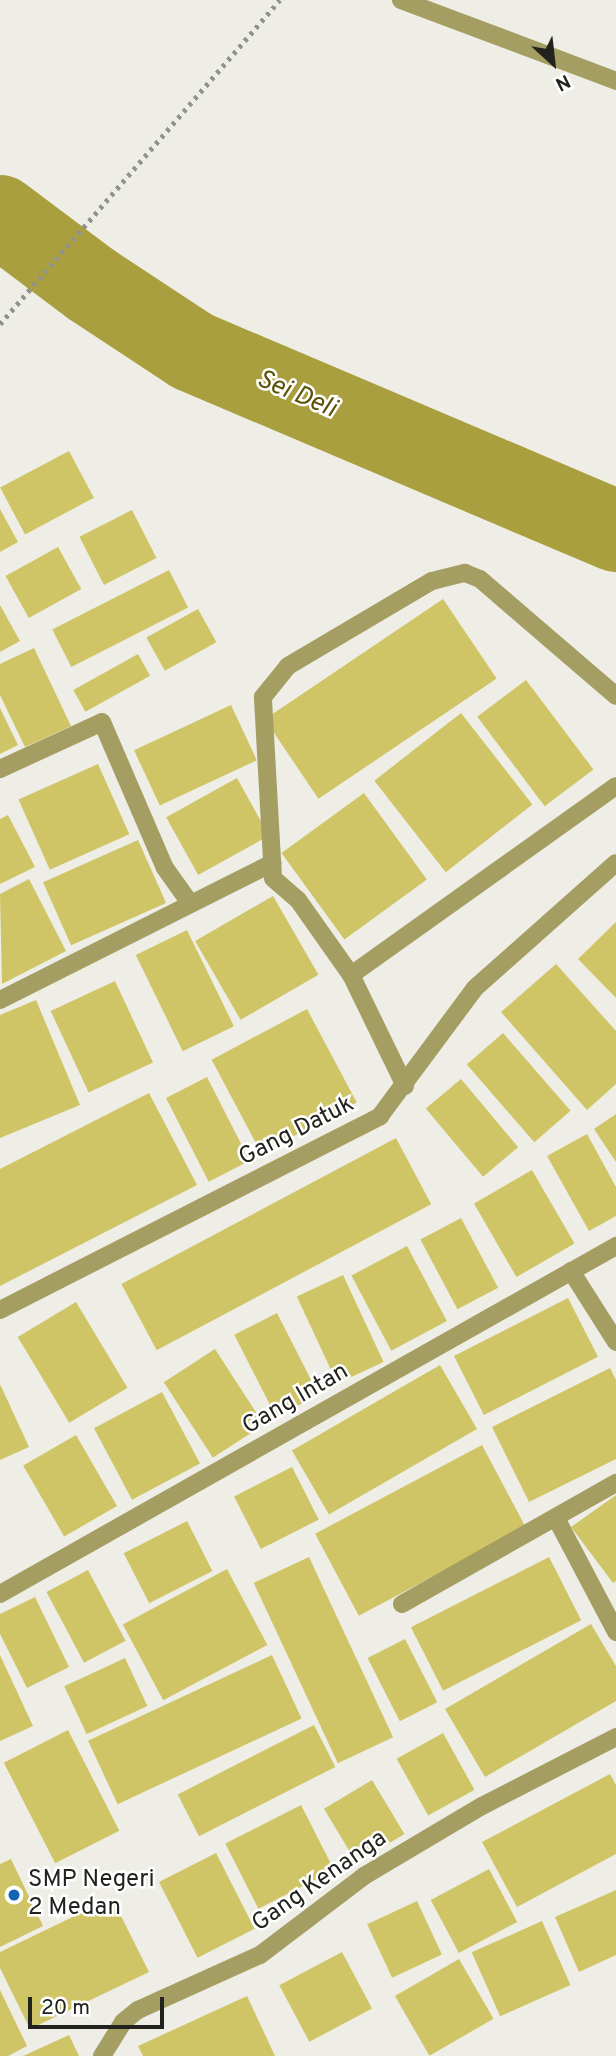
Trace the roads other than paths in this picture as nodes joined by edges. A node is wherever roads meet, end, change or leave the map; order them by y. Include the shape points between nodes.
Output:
1 (401, 0) edge
2 (614, 74) edge
3 (616, 696) edge
4 (0, 769) edge
5 (616, 786) edge
6 (272, 863) junction
7 (616, 863) edge
8 (190, 902) junction
9 (351, 975) junction
10 (0, 1000) edge
11 (405, 1086) junction
12 (616, 1245) edge
13 (571, 1271) junction
14 (0, 1310) edge
15 (616, 1342) edge
16 (616, 1483) edge
17 (556, 1518) junction
18 (0, 1594) edge
19 (402, 1604) dead end
20 (616, 1632) edge
21 (616, 1737) edge
22 (102, 2056) edge

1 - 2 street
3 - 6 street via 480,579 465,573 432,581 288,666 271,682 261,709
4 - 8 street via 102,722 165,868
5 - 9 street
6 - 8 street
6 - 9 street via 273,878 298,900
7 - 11 street, Gang Datuk via 475,988 436,1036
8 - 10 street
9 - 11 street
11 - 14 street, Gang Datuk via 380,1116 362,1129
12 - 13 street, Gang Intan
13 - 15 street
13 - 18 street, Gang Intan
16 - 17 street
17 - 19 street
17 - 20 street
21 - 22 street, Gang Kenanga via 482,1806 364,1876 261,1955 138,2010 122,2022

